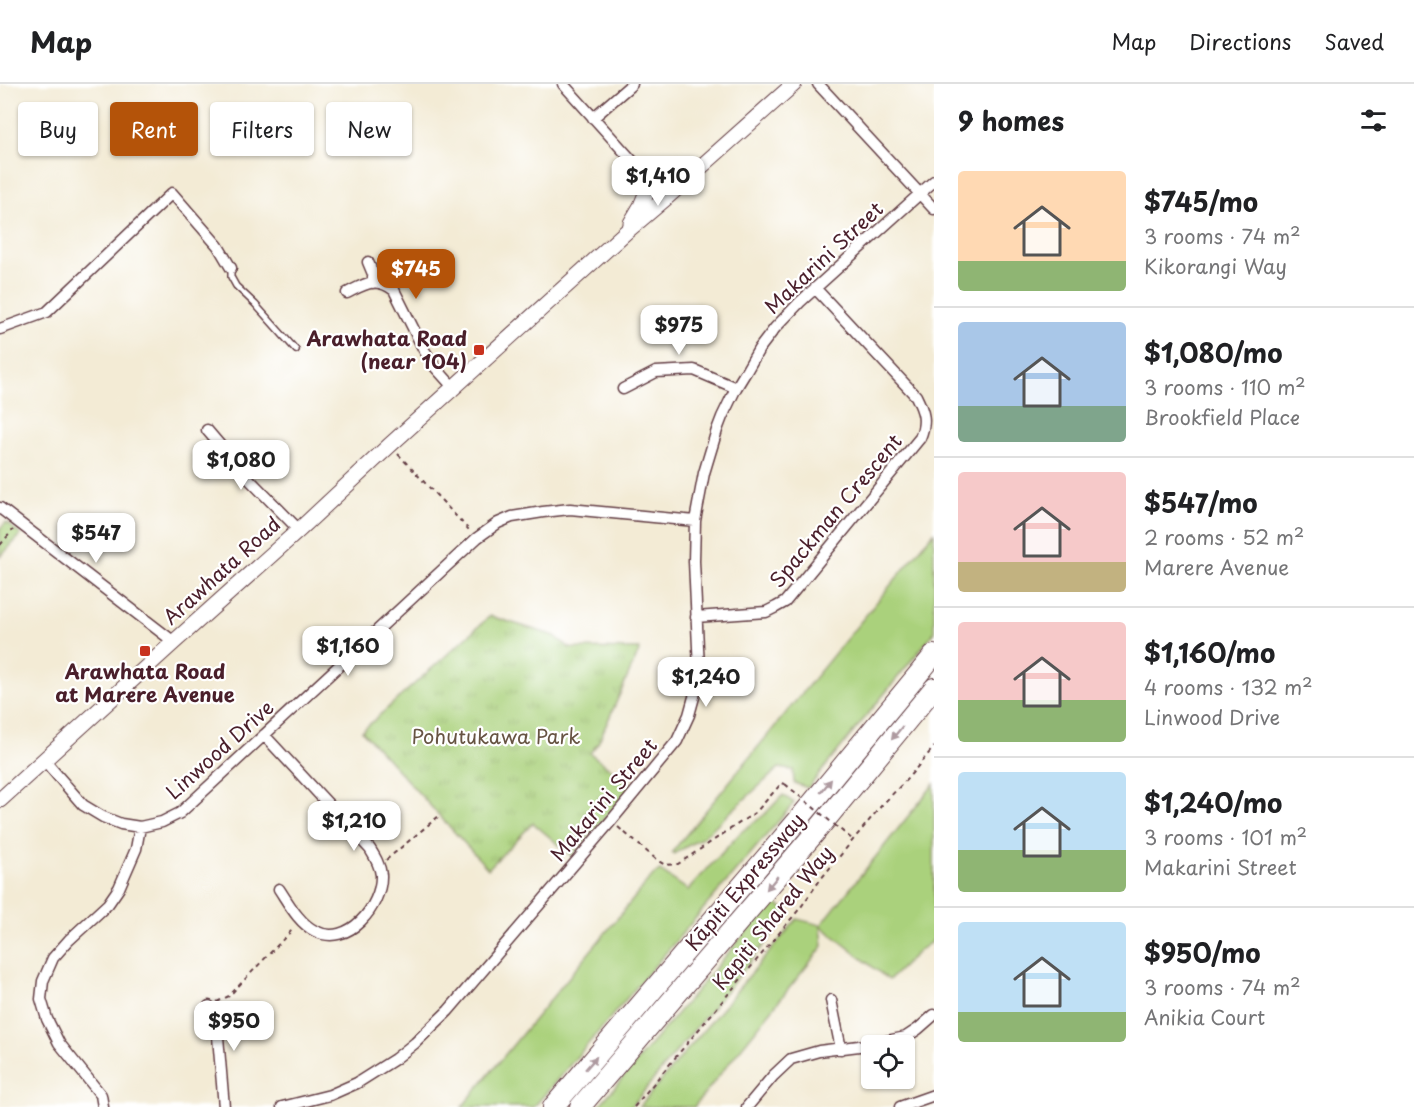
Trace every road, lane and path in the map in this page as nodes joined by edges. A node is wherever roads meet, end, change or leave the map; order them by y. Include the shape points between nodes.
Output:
1 (563, 84) edge
2 (632, 84) edge
3 (794, 84) edge
4 (818, 84) edge
5 (593, 118) junction
6 (644, 174) junction
7 (934, 180) edge
8 (920, 193) junction
9 (666, 198) junction
10 (934, 208) edge
11 (627, 231) junction
12 (368, 262) dead end
13 (231, 268) joint
14 (373, 283) junction
15 (815, 288) junction
16 (347, 293) dead end
17 (0, 329) edge
18 (296, 350) dead end
19 (453, 387) junction
20 (736, 388) junction
21 (623, 389) dead end
22 (207, 430) dead end
23 (390, 445) junction
24 (0, 508) edge
25 (695, 521) junction
26 (19, 524) junction
27 (299, 530) junction
28 (477, 538) junction
29 (0, 545) edge
30 (696, 617) junction
31 (174, 642) junction
32 (934, 655) edge
33 (934, 688) edge
34 (264, 735) junction
35 (934, 747) edge
36 (44, 760) junction
37 (0, 800) edge
38 (439, 816) dead end
39 (611, 821) junction
40 (140, 827) junction
41 (853, 840) junction
42 (379, 865) junction
43 (279, 890) dead end
44 (294, 928) dead end
45 (831, 1000) dead end
46 (209, 1006) joint
47 (934, 1014) edge
48 (840, 1049) junction
49 (934, 1095) edge
50 (288, 1106) edge
51 (104, 1107) edge
52 (224, 1107) edge
53 (553, 1107) edge
54 (580, 1107) edge
55 (634, 1107) edge
56 (747, 1107) edge
57 (900, 1107) edge

1 - 5 street
2 - 5 street
3 - 9 main road, Arawhata Road
4 - 8 street
5 - 6 street
6 - 9 street
6 - 11 main road via 646,194
7 - 8 street, Makarini Street
8 - 10 street
8 - 15 street, Makarini Street
9 - 11 main road, Arawhata Road
11 - 19 main road, Arawhata Road
12 - 14 street
13 - 17 street via 218,246 172,194 47,312
13 - 18 lane via 236,286
14 - 16 street
14 - 19 street via 380,282 394,290 424,350
15 - 20 street, Makarini Street via 775,328
15 - 30 street, Spackman Crescent via 916,396 924,413 924,429 785,602 766,612
19 - 23 main road, Arawhata Road
20 - 21 street via 694,370 656,372
20 - 25 street, Makarini Street via 712,443
22 - 27 street
23 - 27 main road, Arawhata Road
23 - 28 path
24 - 26 street
25 - 28 street, Linwood Drive via 570,509 512,517
25 - 30 street, Makarini Street
26 - 29 path
26 - 31 street
27 - 31 main road, Arawhata Road
28 - 34 street, Linwood Drive
30 - 39 street, Makarini Street via 699,669 683,728 667,754
31 - 36 main road, Arawhata Road
53 -> 32 highway, Kāpiti Expressway
33 -> 54 highway, Kāpiti Expressway
34 - 40 street, Linwood Drive via 180,813
34 - 42 street via 370,849
35 - 41 path, Kapiti Shared Way
36 - 37 main road, Arawhata Road
36 - 40 street, Linwood Drive via 83,805 121,824
38 - 42 path
39 - 41 path, bridge via 657,860 665,865 678,864 756,812 782,783
39 - 50 street, Makarini Street via 448,1011 415,1043 357,1083
40 - 51 street via 136,849 119,888 53,958 43,981 41,999 47,1019 59,1043 101,1095
41 - 55 path, Kapiti Shared Way
42 - 43 street via 377,897 360,921 344,933 323,934 313,930
44 - 46 path via 229,996
45 - 48 street
46 - 52 street via 217,1025
47 - 48 street via 906,1037
48 - 56 street via 791,1059
49 - 57 street

